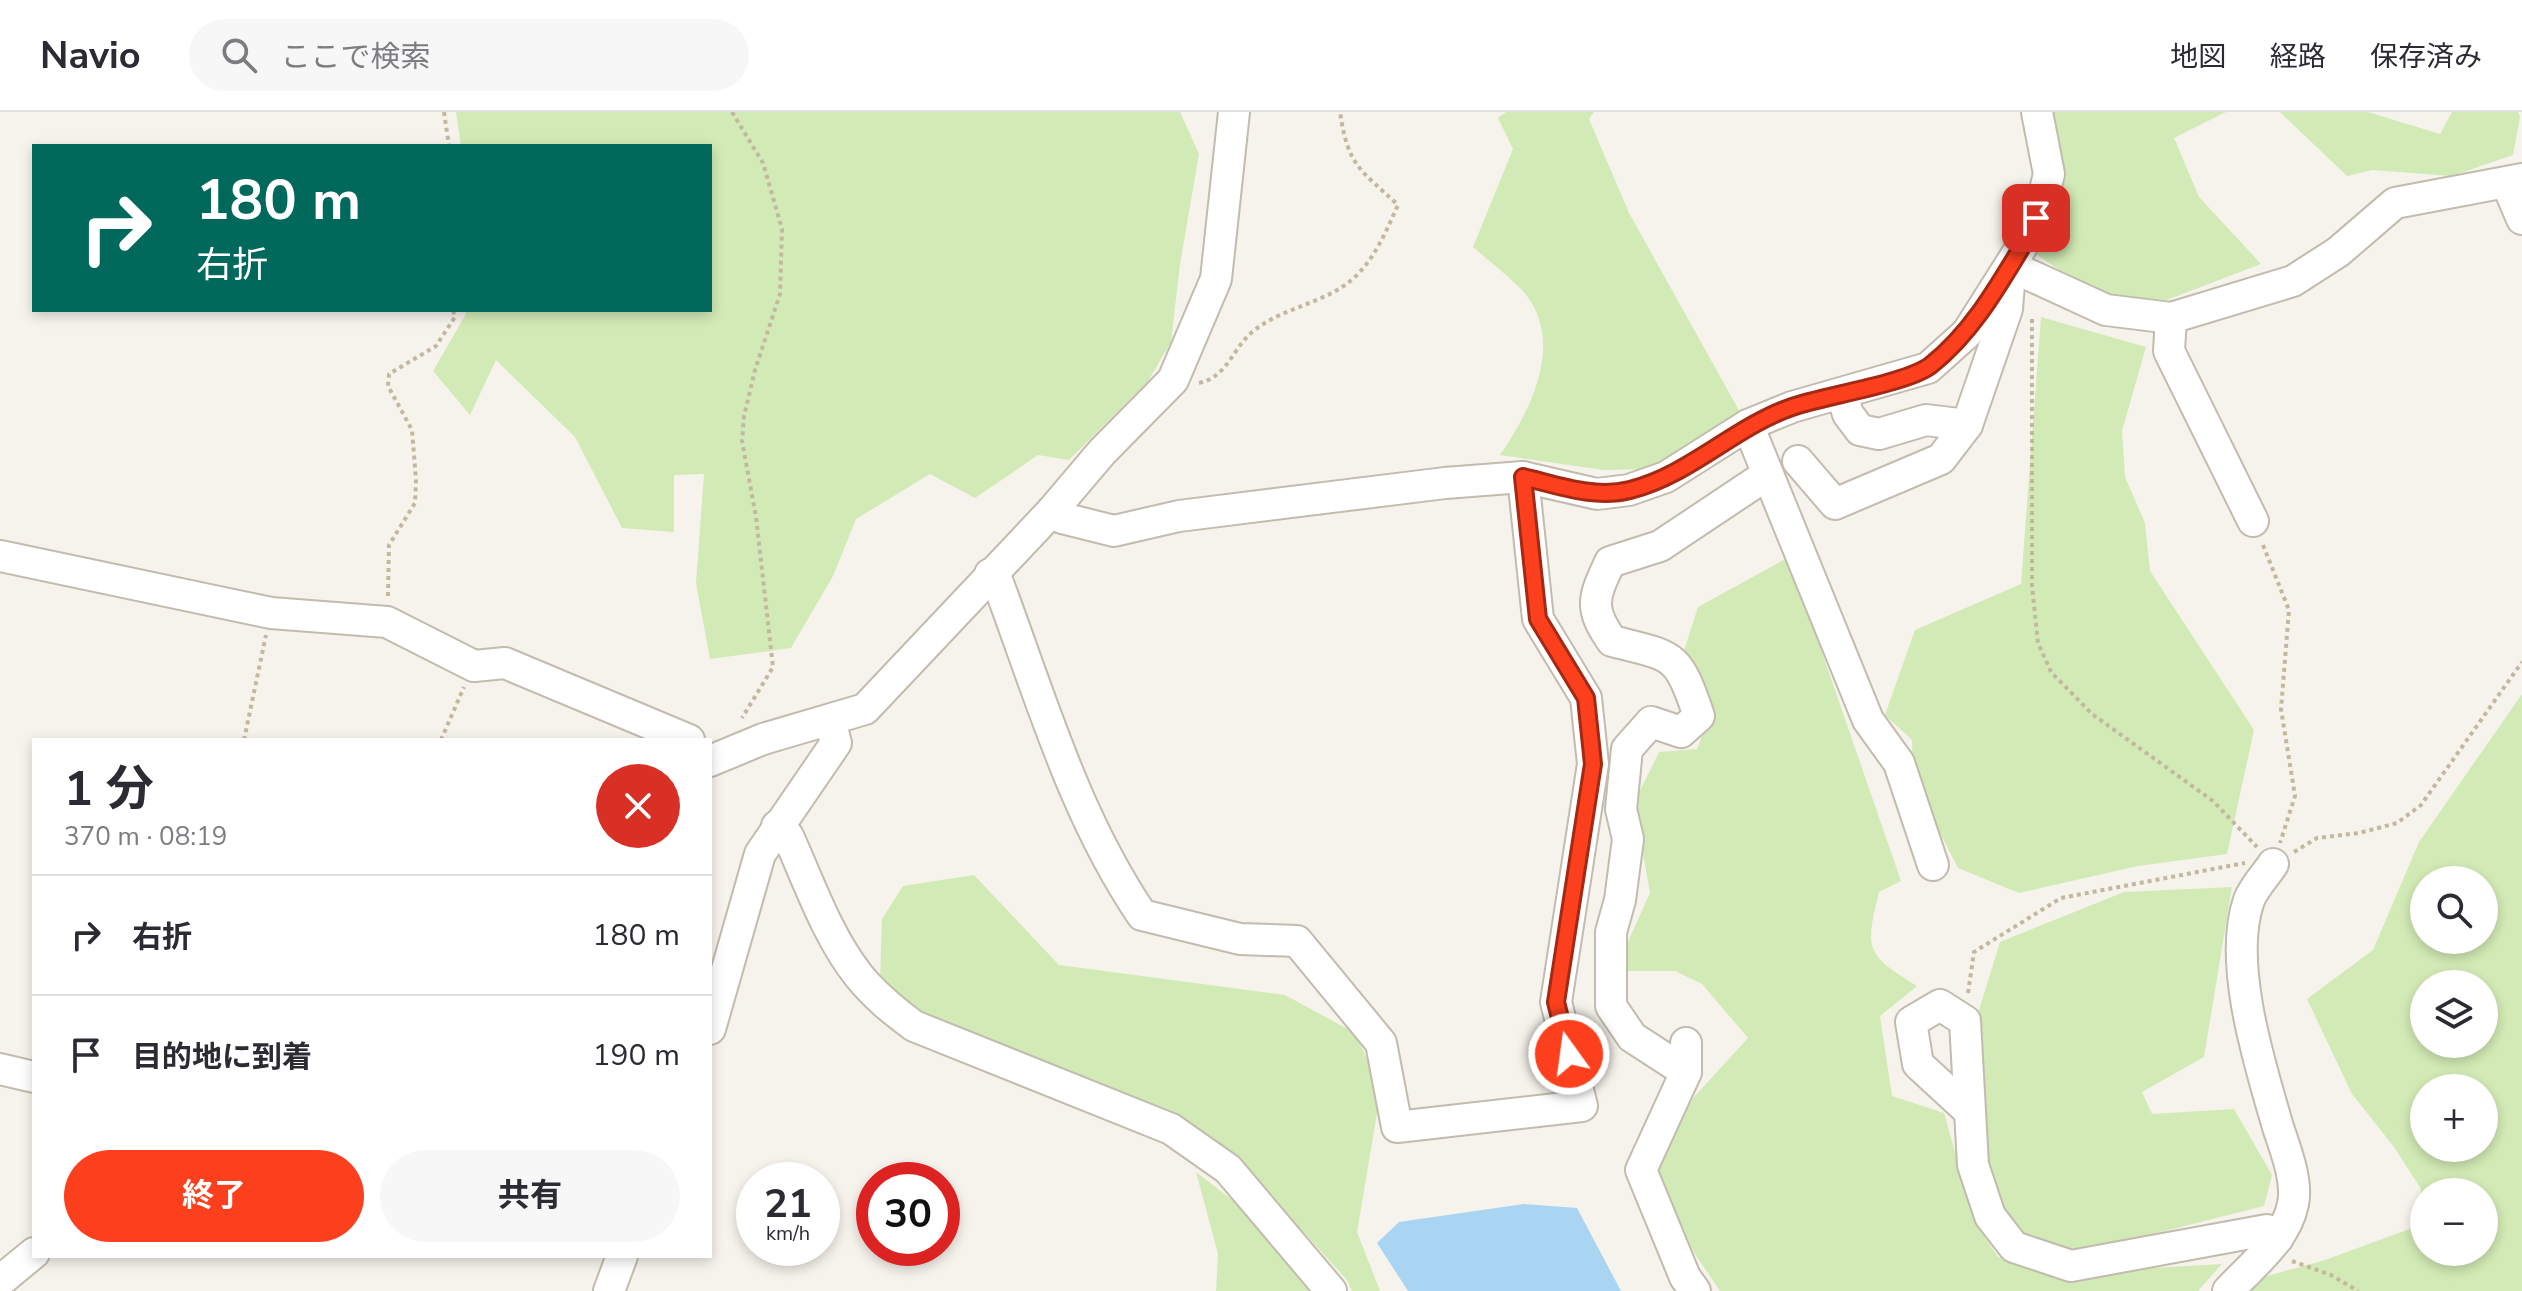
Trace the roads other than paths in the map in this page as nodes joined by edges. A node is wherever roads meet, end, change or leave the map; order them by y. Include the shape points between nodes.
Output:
1 (1234, 112) edge
2 (2037, 112) edge
3 (2515, 181) edge
4 (2522, 219) edge
5 (2010, 266) junction
6 (2171, 318) junction
7 (1842, 395) junction
8 (1748, 425) junction
9 (1967, 425) junction
10 (1798, 461) dead end
11 (1768, 474) junction
12 (1523, 477) junction
13 (1052, 511) junction
14 (2253, 521) road end
15 (0, 556) edge
16 (990, 574) junction
17 (830, 720) junction
18 (684, 738) edge
19 (713, 755) edge
20 (777, 826) junction
21 (2273, 864) road end
22 (1933, 865) dead end
23 (712, 1022) edge
24 (0, 1069) edge
25 (32, 1077) edge
26 (1970, 1112) junction
27 (2278, 1238) junction
28 (32, 1255) edge
29 (621, 1258) edge
30 (0, 1281) edge
31 (609, 1291) edge
32 (1331, 1291) edge
33 (1695, 1291) edge
34 (2228, 1291) edge

1 - 13 street via 1216,279 1173,380
2 - 5 street via 2049,174 2029,235
3 - 4 street
3 - 6 street via 2395,203 2338,252 2293,281
5 - 6 street via 2106,310
5 - 7 street via 1967,333 1928,368
5 - 9 street via 2007,309
6 - 14 street via 2169,351
7 - 8 street
7 - 9 street via 1860,430 1879,434 1926,420
8 - 11 street
8 - 12 street via 1666,477 1629,490 1597,494
9 - 10 street via 1941,459 1835,504
11 - 22 street via 1868,720 1899,763
11 - 33 street via 1660,546 1610,562 1593,599 1612,641 1668,655 1686,679 1699,716 1681,732 1651,722 1627,749 1621,809 1628,839 1611,932 1611,1006 1632,1037 1686,1057 1641,1170
12 - 13 street via 1179,516 1114,531
12 - 16 street via 1538,619 1586,698 1593,764 1556,1002 1582,1106 1397,1127 1381,1043 1297,941 1240,939 1142,915 1116,877 1071,781 998,583
13 - 16 street
15 - 18 street via 271,613 387,622 474,666 505,663
16 - 17 street via 865,709
17 - 19 street
17 - 20 street via 836,743
20 - 23 street via 760,854
20 - 32 street via 788,836 850,962 883,1002 914,1026 1171,1129 1228,1169
21 - 27 street via 2250,898 2241,941 2246,993 2289,1164 2293,1204
24 - 25 street
26 - 26 street via 1965,1021 1940,1005 1911,1022 1918,1064
26 - 27 street via 1973,1165 1990,1216 2014,1247 2071,1266 2267,1230
27 - 34 street
28 - 30 street
29 - 31 street

